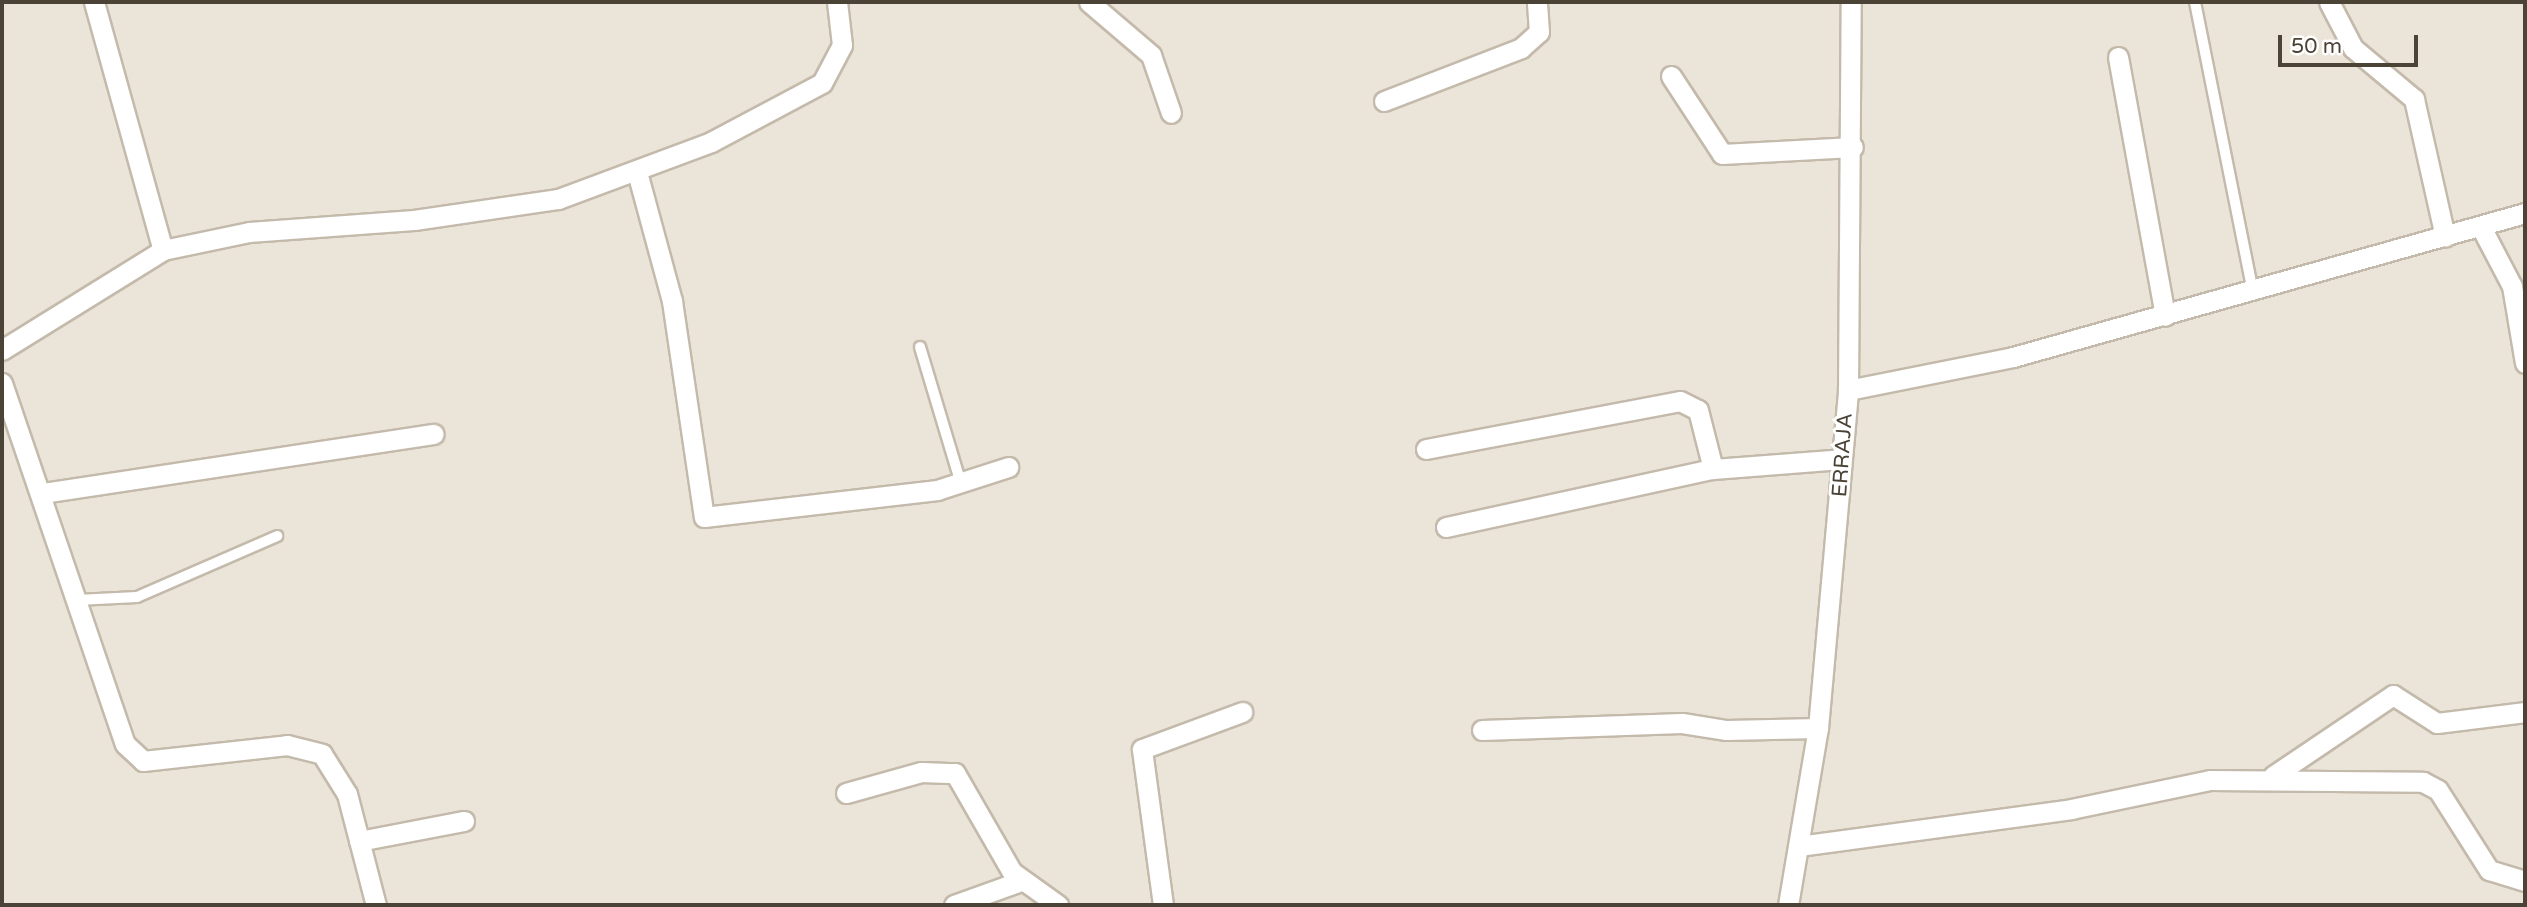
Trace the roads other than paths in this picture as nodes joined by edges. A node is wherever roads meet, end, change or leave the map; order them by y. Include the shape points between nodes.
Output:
1 (94, 2) edge
2 (837, 2) edge
3 (1089, 2) edge
4 (1537, 2) edge
5 (1851, 2) edge
6 (2195, 2) edge
7 (2329, 2) edge
8 (2118, 57) dead end
9 (1671, 76) dead end
10 (1384, 101) dead end
11 (1171, 113) dead end
12 (1853, 147) junction
13 (637, 172) junction
14 (2525, 213) edge
15 (2481, 227) junction
16 (2445, 237) junction
17 (163, 250) junction
18 (2253, 292) junction
19 (2165, 316) junction
20 (920, 347) dead end
21 (2, 350) edge
22 (2525, 363) edge
23 (2, 383) edge
24 (1848, 390) junction
25 (434, 434) dead end
26 (1426, 449) dead end
27 (1842, 459) junction
28 (1008, 467) dead end
29 (1713, 470) junction
30 (961, 485) junction
31 (43, 493) junction
32 (1446, 527) dead end
33 (277, 536) dead end
34 (77, 600) junction
35 (1242, 712) dead end
36 (2525, 712) edge
37 (1818, 728) junction
38 (1482, 730) dead end
39 (2271, 777) junction
40 (846, 793) dead end
41 (464, 821) dead end
42 (359, 841) junction
43 (1799, 846) junction
44 (1021, 881) junction
45 (2525, 881) edge
46 (376, 905) edge
47 (954, 905) edge
48 (1058, 905) edge
49 (1163, 905) edge
50 (1788, 905) edge

1 - 17 street
2 - 13 street via 842,45 822,83 803,99
3 - 11 street via 1151,55
4 - 10 street via 1539,32 1521,48
5 - 12 street, ERRAJA
6 - 18 lane
7 - 16 street via 2353,48 2414,99
8 - 19 street
9 - 12 street via 1722,154
12 - 24 street, ERRAJA
13 - 17 street via 558,199 414,220 249,232
13 - 30 street via 672,301 704,517
14 - 15 street
15 - 16 street
15 - 22 street via 2512,286
16 - 18 street
17 - 21 street
18 - 19 street
19 - 24 street via 1964,369
20 - 30 lane
23 - 31 street
24 - 27 street, ERRAJA
25 - 31 street
26 - 29 street via 1680,401 1698,410
27 - 29 street
27 - 37 street, ERRAJA
28 - 30 street
29 - 32 street
31 - 34 street
33 - 34 lane via 137,597
34 - 42 street via 133,755 161,761 287,746 323,754 338,773
35 - 49 street via 1142,749
36 - 39 street via 2437,723 2401,696 2390,695
37 - 38 street via 1726,730 1682,723
37 - 43 street, ERRAJA
39 - 43 street via 2210,780 2071,809
39 - 45 street via 2432,785 2480,862 2500,878
40 - 44 street via 921,772 955,772
41 - 42 street
42 - 46 street
43 - 50 street, ERRAJA
44 - 47 street
44 - 48 street

